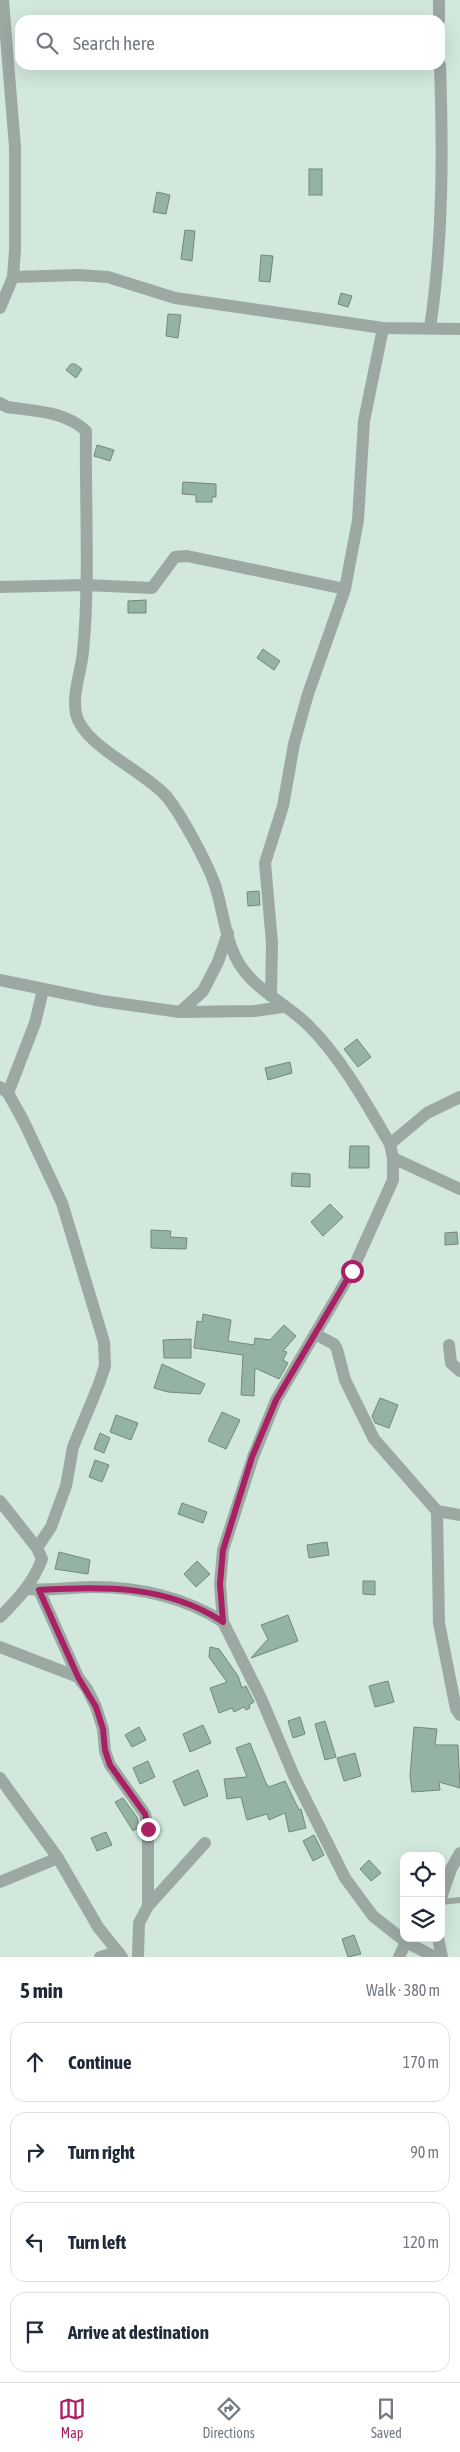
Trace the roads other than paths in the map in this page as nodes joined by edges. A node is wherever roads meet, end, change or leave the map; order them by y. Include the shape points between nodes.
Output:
1 (440, 0) edge
2 (6, 2) edge
3 (439, 15) edge
4 (3, 29) edge
5 (440, 70) edge
6 (13, 277) junction
7 (0, 308) edge
8 (382, 328) junction
9 (430, 328) junction
10 (460, 328) edge
11 (2, 408) edge
12 (85, 585) junction
13 (0, 587) edge
14 (345, 590) junction
15 (228, 933) junction
16 (0, 980) edge
17 (43, 990) junction
18 (271, 996) junction
19 (283, 1007) junction
20 (180, 1012) junction
21 (4, 1090) edge
22 (460, 1097) edge
23 (390, 1144) junction
24 (393, 1158) junction
25 (460, 1189) edge
26 (315, 1334) junction
27 (449, 1345) dead end
28 (460, 1371) edge
29 (0, 1501) edge
30 (437, 1511) junction
31 (460, 1515) edge
32 (37, 1548) junction
33 (26, 1589) junction
34 (39, 1590) junction
35 (0, 1617) edge
36 (223, 1622) junction
37 (0, 1646) edge
38 (78, 1677) junction
39 (460, 1715) edge
40 (0, 1778) edge
41 (205, 1844) dead end
42 (460, 1853) edge
43 (58, 1858) junction
44 (0, 1882) edge
45 (442, 1897) edge
46 (445, 1900) edge
47 (460, 1900) edge
48 (148, 1906) junction
49 (400, 1937) edge
50 (406, 1942) joint
51 (439, 1942) edge
52 (120, 1954) edge
53 (100, 1957) edge
54 (138, 1957) edge
55 (399, 1957) edge
56 (435, 1957) edge
57 (442, 1957) edge

1 - 3 street
2 - 4 street
4 - 6 street via 15,147
5 - 9 street via 442,133 438,276
6 - 7 street
6 - 8 street via 108,277 175,298
8 - 9 street
8 - 14 street via 364,421 358,520
9 - 10 street
11 - 12 street via 55,414 75,421 86,431
12 - 13 street
12 - 14 street via 152,588 175,557 187,556
12 - 15 street via 83,653 75,698 76,715 94,741 167,798 199,850 214,884
14 - 18 street via 308,694 294,744 283,806 265,863 272,943
15 - 18 street via 234,956 243,970
15 - 20 street via 203,991
16 - 17 street
17 - 20 street
17 - 21 street via 35,1023
18 - 19 street
19 - 20 street via 254,1011
19 - 23 street via 306,1023 332,1050
21 - 32 street via 45,1164 62,1203 104,1342 105,1366 74,1447 66,1486 51,1528
22 - 23 street via 427,1113
23 - 24 street
24 - 25 street
24 - 26 street via 393,1180 352,1271
26 - 30 street via 334,1344 345,1380 374,1439
26 - 36 street via 276,1400 230,1521 220,1584
27 - 28 street via 450,1363
29 - 32 street
30 - 31 street
30 - 39 street via 439,1623 456,1709
32 - 33 street via 42,1559 35,1578
33 - 34 street
33 - 35 street
34 - 36 street via 96,1586 153,1593 202,1608
34 - 38 street
36 - 49 street via 345,1878 373,1916
37 - 38 street
38 - 48 street via 96,1707 110,1765 145,1814 148,1829
40 - 43 street
41 - 48 street
42 - 45 street
43 - 44 street
43 - 52 street via 98,1927
46 - 47 lane
48 - 54 street via 139,1923
50 - 55 street
50 - 56 street
51 - 57 street
52 - 53 street

